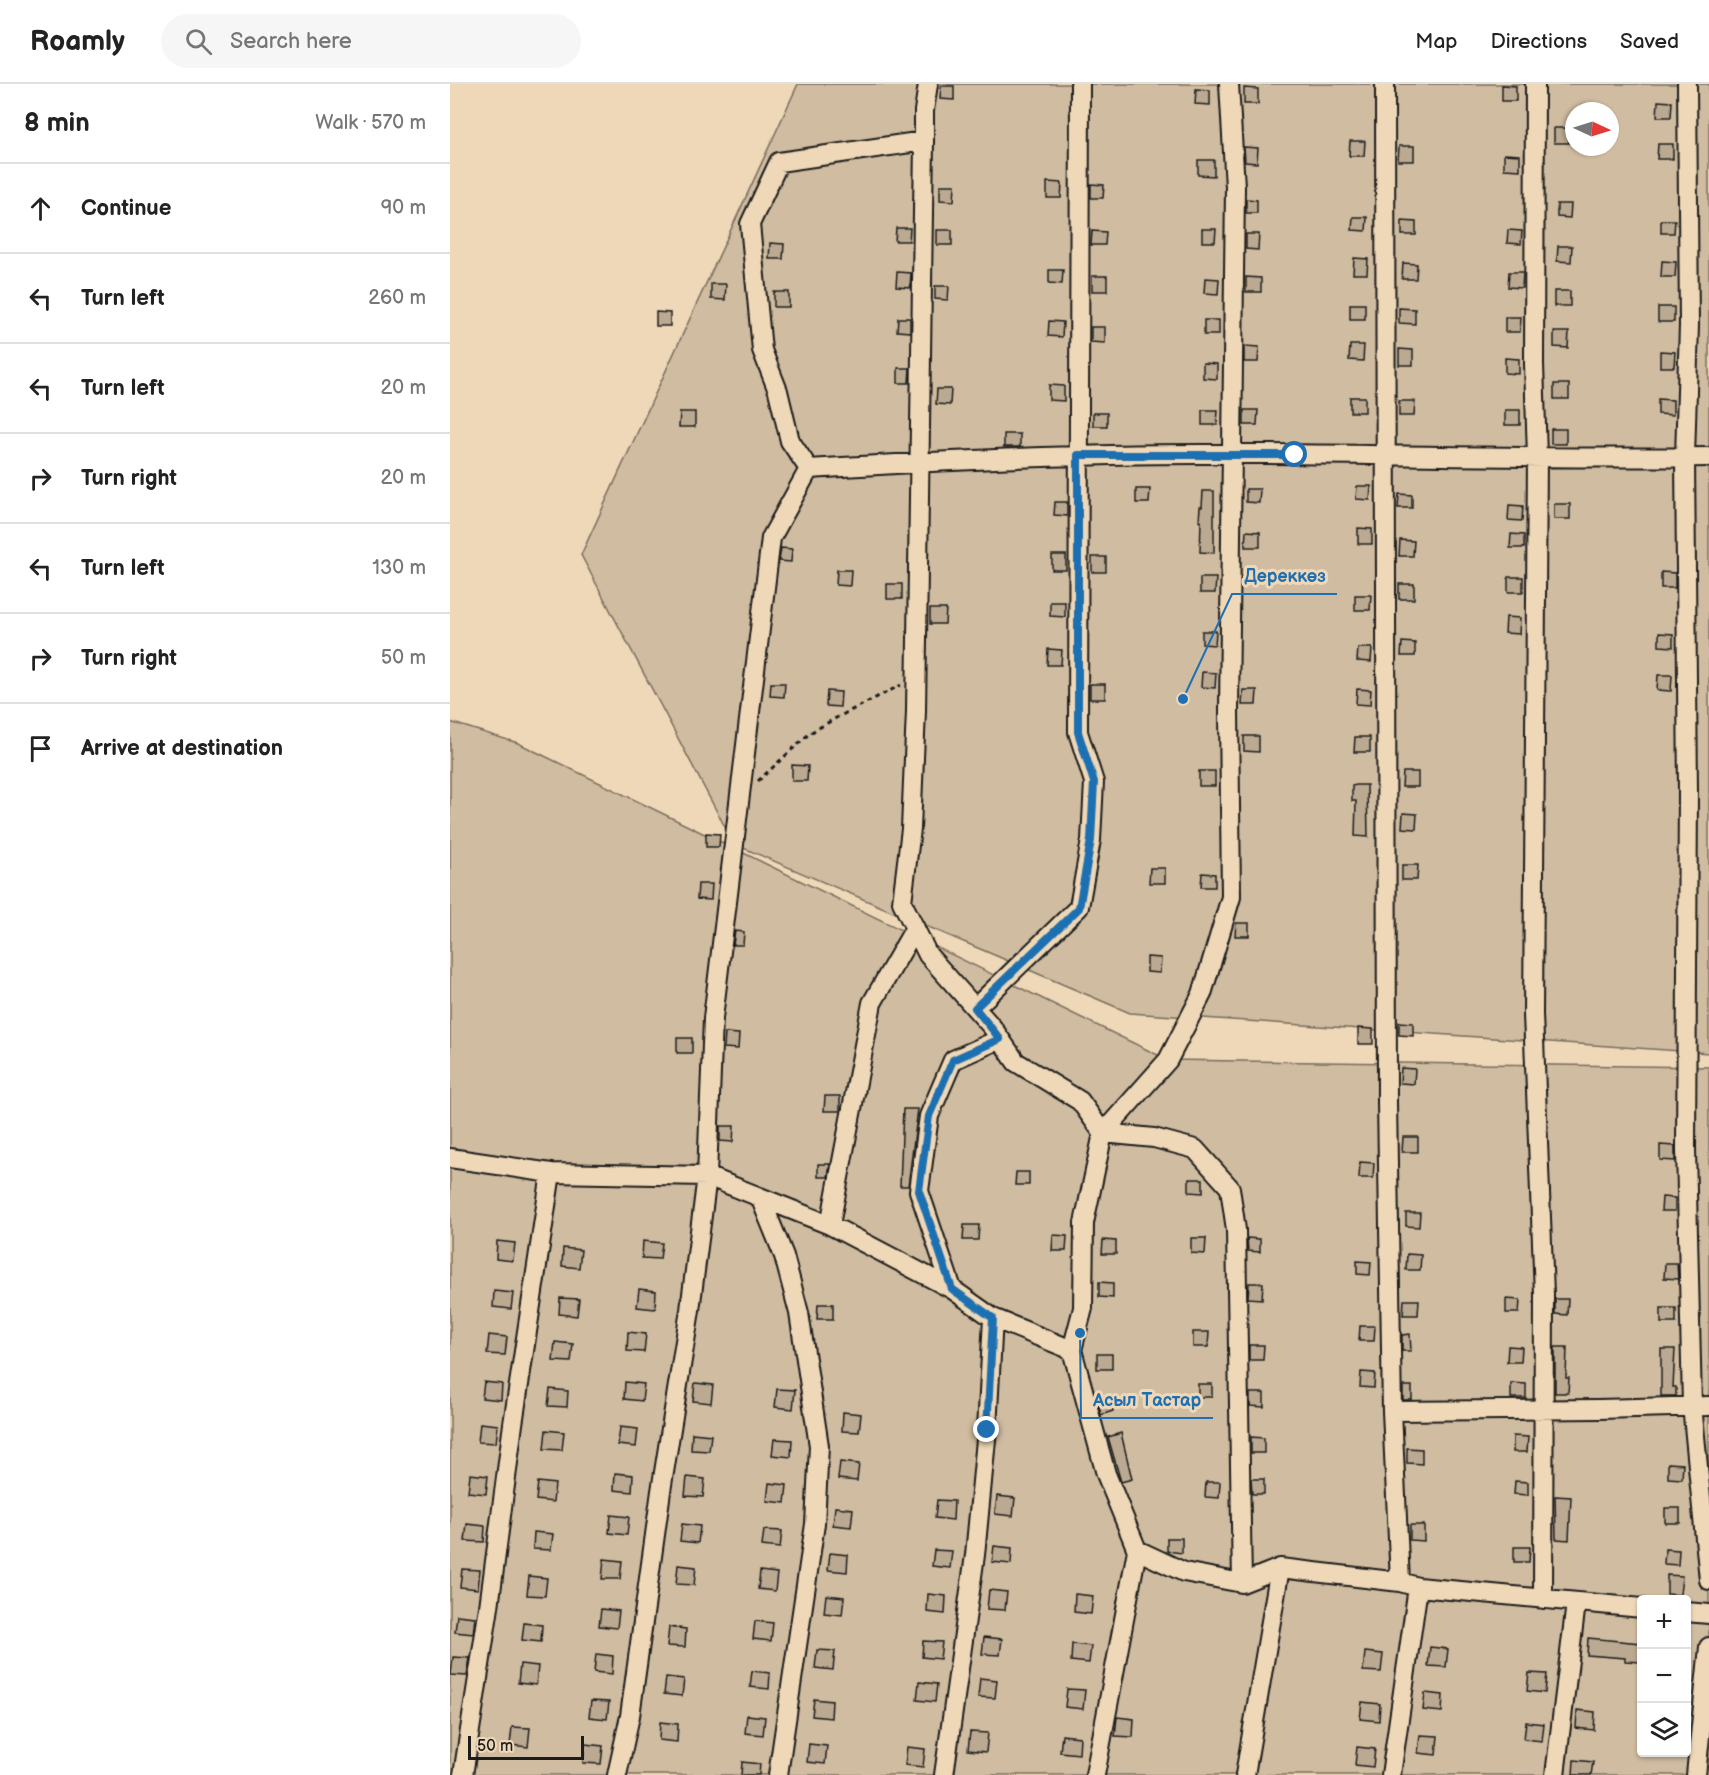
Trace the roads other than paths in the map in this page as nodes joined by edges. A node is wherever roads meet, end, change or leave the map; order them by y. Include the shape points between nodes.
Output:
1 (928, 84) edge
2 (1080, 84) edge
3 (1229, 84) edge
4 (1384, 84) edge
5 (1535, 84) edge
6 (1687, 84) edge
7 (924, 141) junction
8 (1234, 454) junction
9 (1078, 455) junction
10 (1386, 456) junction
11 (1709, 456) edge
12 (1538, 457) junction
13 (1685, 457) junction
14 (920, 462) junction
15 (809, 470) junction
16 (915, 928) junction
17 (975, 1008) junction
18 (1000, 1039) junction
19 (1102, 1133) junction
20 (450, 1158) edge
21 (551, 1173) junction
22 (707, 1176) junction
23 (760, 1197) junction
24 (830, 1225) junction
25 (952, 1289) junction
26 (993, 1318) junction
27 (1072, 1350) junction
28 (1700, 1406) edge
29 (1543, 1409) junction
30 (1392, 1411) junction
31 (1137, 1550) junction
32 (1280, 1568) junction
33 (1709, 1580) edge
34 (1400, 1582) junction
35 (1242, 1583) junction
36 (1418, 1587) junction
37 (1543, 1599) junction
38 (1576, 1603) junction
39 (1637, 1608) edge
40 (1691, 1612) edge
41 (1709, 1614) edge
42 (1709, 1647) edge
43 (463, 1775) edge
44 (618, 1775) edge
45 (778, 1775) edge
46 (944, 1775) edge
47 (1095, 1775) edge
48 (1245, 1775) edge
49 (1391, 1775) edge
50 (1556, 1775) edge
51 (1696, 1775) edge

1 - 7 street
2 - 9 street
3 - 8 street via 1235,187
4 - 10 street
5 - 12 street via 1534,364
6 - 13 street via 1689,325
7 - 14 street
7 - 15 street via 778,162 750,224 762,351 778,391 790,441
8 - 9 street
8 - 10 street
8 - 19 street via 1229,711 1231,897 1202,994 1168,1060
9 - 14 street
9 - 17 street via 1078,732 1094,782 1091,840 1079,908
10 - 12 street
10 - 30 street via 1387,1102
11 - 13 street
12 - 13 street
12 - 29 street via 1533,1014 1544,1294
13 - 28 street via 1686,1149
14 - 15 street
14 - 16 street via 911,829 902,902
15 - 22 street via 771,538 712,1018
16 - 17 street via 928,955
16 - 24 street via 872,1003
17 - 18 street
18 - 19 street via 1016,1062 1080,1101
18 - 25 street via 953,1060 929,1116 919,1191
19 - 27 street via 1084,1223 1083,1308
19 - 35 street via 1154,1138 1195,1149 1230,1188 1236,1230
20 - 21 street
21 - 22 street
21 - 43 street
22 - 23 street
22 - 44 street via 630,1716
23 - 24 street
23 - 45 street via 784,1256 799,1313 819,1446 815,1524
24 - 25 street
25 - 26 street
26 - 27 street
26 - 46 street via 975,1555
27 - 31 street via 1106,1474
28 - 29 street
28 - 33 street
29 - 30 street
29 - 37 street
30 - 34 street
31 - 35 street via 1184,1572
31 - 47 street
32 - 34 street
32 - 35 street
32 - 48 street
34 - 36 street
36 - 37 street
36 - 49 street
37 - 38 street
38 - 39 street
38 - 50 street
40 - 41 street
42 - 51 street

